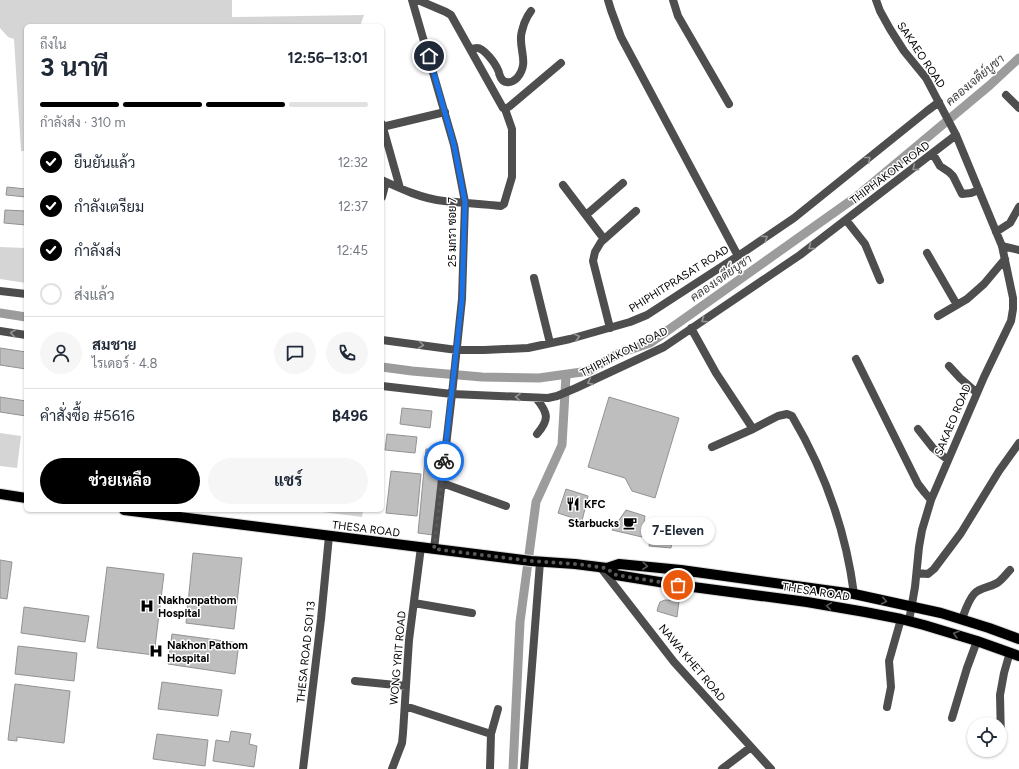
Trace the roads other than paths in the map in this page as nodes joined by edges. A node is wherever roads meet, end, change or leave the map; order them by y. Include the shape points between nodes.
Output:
1 (412, 0) edge
2 (418, 0) edge
3 (608, 0) edge
4 (673, 0) edge
5 (876, 0) edge
6 (531, 11) dead end
7 (471, 49) junction
8 (561, 63) dead end
9 (1006, 95) dead end
10 (729, 104) dead end
11 (941, 105) junction
12 (1019, 108) edge
13 (505, 109) junction
14 (445, 112) junction
15 (384, 126) edge
16 (955, 132) junction
17 (384, 133) edge
18 (933, 154) junction
19 (384, 181) edge
20 (623, 183) dead end
21 (563, 185) dead end
22 (400, 188) junction
23 (979, 190) junction
24 (465, 202) junction
25 (1019, 206) edge
26 (636, 211) dead end
27 (586, 215) junction
28 (846, 220) junction
29 (996, 232) junction
30 (604, 239) junction
31 (1002, 246) junction
32 (1019, 250) edge
33 (927, 253) dead end
34 (738, 256) junction
35 (1005, 259) junction
36 (534, 278) dead end
37 (880, 280) dead end
38 (0, 291) edge
39 (24, 294) edge
40 (957, 305) junction
41 (938, 316) dead end
42 (610, 328) junction
43 (691, 328) junction
44 (0, 331) edge
45 (24, 335) edge
46 (384, 340) edge
47 (550, 343) junction
48 (456, 354) junction
49 (856, 359) dead end
50 (949, 366) dead end
51 (384, 386) edge
52 (977, 393) junction
53 (452, 394) junction
54 (536, 398) junction
55 (753, 429) junction
56 (918, 429) dead end
57 (537, 434) dead end
58 (1019, 443) edge
59 (712, 447) dead end
60 (948, 460) junction
61 (442, 483) junction
62 (0, 494) edge
63 (24, 498) edge
64 (931, 500) junction
65 (506, 506) dead end
66 (140, 512) edge
67 (329, 536) junction
68 (421, 547) junction
69 (434, 549) junction
70 (535, 562) junction
71 (604, 568) junction
72 (1010, 570) dead end
73 (917, 574) junction
74 (854, 594) junction
75 (414, 603) junction
76 (912, 608) junction
77 (472, 612) dead end
78 (905, 620) junction
79 (962, 620) junction
80 (1019, 639) edge
81 (977, 641) junction
82 (1014, 654) edge
83 (355, 681) dead end
84 (406, 686) junction
85 (405, 706) junction
86 (887, 707) dead end
87 (498, 709) dead end
88 (1000, 717) edge
89 (952, 718) dead end
90 (491, 734) junction
91 (751, 747) junction
92 (304, 769) edge
93 (392, 769) edge
94 (490, 769) edge
95 (524, 769) edge
96 (530, 769) edge
97 (722, 769) edge
98 (771, 769) edge

1 - 14 street, 25 มกรา ซอย 7
2 - 7 street via 451,15
3 - 34 street via 621,37
4 - 10 street via 678,16
5 - 11 street, SAKAEO ROAD via 890,29 926,78
6 - 7 street via 526,16 521,36 524,64 516,80 507,83 503,81 493,61 482,49
7 - 13 street
8 - 13 street
9 - 12 street
11 - 16 street, SAKAEO ROAD
34 -> 11 street, PHIPHITPRASAT ROAD via 794,218 927,111
13 - 24 street via 512,129 512,177 504,204 501,206
14 - 15 street
14 - 24 street, 25 มกรา ซอย 7
16 - 18 street, THIPHAKON ROAD
16 - 23 street, SAKAEO ROAD
17 - 22 street
18 - 23 street via 940,166 953,176 962,194
18 -> 28 street, THIPHAKON ROAD
19 - 22 street
20 - 27 street
21 - 27 street
22 - 24 street via 437,200
23 - 29 street, SAKAEO ROAD
24 - 48 street, 25 มกรา ซอย 7 via 462,299
25 - 29 street via 1010,223
26 - 30 street
27 - 30 street
28 - 37 street via 865,244
28 -> 43 street, THIPHAKON ROAD via 800,255
29 - 31 street, SAKAEO ROAD
30 - 42 street via 595,252 593,261
31 - 32 street
31 - 35 street, SAKAEO ROAD
33 - 40 street
34 - 42 street, PHIPHITPRASAT ROAD via 647,315
35 - 40 street via 984,284
35 - 52 street, SAKAEO ROAD via 1013,298 1011,321
36 - 47 street
38 - 39 street
40 - 41 street
47 -> 42 street, PHIPHITPRASAT ROAD
43 -> 54 street, THIPHAKON ROAD via 664,347 576,388 557,396
43 - 55 street via 716,373
45 -> 44 street
46 -> 48 street, PHIPHITPRASAT ROAD
47 - 48 street, PHIPHITPRASAT ROAD via 528,348
48 - 53 street, 25 มกรา ซอย 7
49 - 64 street via 918,484
50 - 52 street
51 - 53 street, THIPHAKON ROAD
52 - 60 street, SAKAEO ROAD
54 -> 53 street, THIPHAKON ROAD
53 - 61 street, 25 มกรา ซอย 7
54 - 57 street via 543,406 546,418 544,426
55 - 59 street
55 - 74 street via 778,416 792,416 826,484 837,516
56 - 60 street via 933,448
58 - 73 street via 961,533 934,569 928,574
60 - 64 street, SAKAEO ROAD
61 - 65 street
61 - 69 street, 25 มกรา ซอย 7
62 - 63 main road
64 - 73 street, SAKAEO ROAD via 922,530
66 - 67 main road, THESA ROAD
67 - 68 main road, THESA ROAD
67 - 92 street, THESA ROAD SOI 13
68 - 69 main road, THESA ROAD
68 - 75 street, WONG YRIT ROAD
69 - 70 main road, THESA ROAD
70 - 71 main road, THESA ROAD
70 - 95 street
71 -> 74 main road, THESA ROAD via 619,564 681,570
78 -> 71 main road, THESA ROAD via 806,602 616,575
71 - 91 street, NAWA KHET ROAD via 674,662
72 - 79 street via 998,582 973,594
73 - 76 street, SAKAEO ROAD
74 -> 76 main road, THESA ROAD
75 - 77 street
75 - 84 street, WONG YRIT ROAD
76 - 78 street, SAKAEO ROAD
76 - 79 main road, THESA ROAD
81 -> 78 main road, THESA ROAD
78 - 86 street, SAKAEO ROAD via 889,661 891,687
79 - 80 main road, THESA ROAD
81 - 82 main road, THESA ROAD
81 - 89 street
82 - 88 street via 1004,673 1000,695
83 - 84 street
84 - 85 street, WONG YRIT ROAD
85 - 90 street
85 - 93 street, WONG YRIT ROAD via 402,743
87 - 90 street
90 - 94 street
91 - 97 street
91 - 98 street, NAWA KHET ROAD
95 - 96 street

